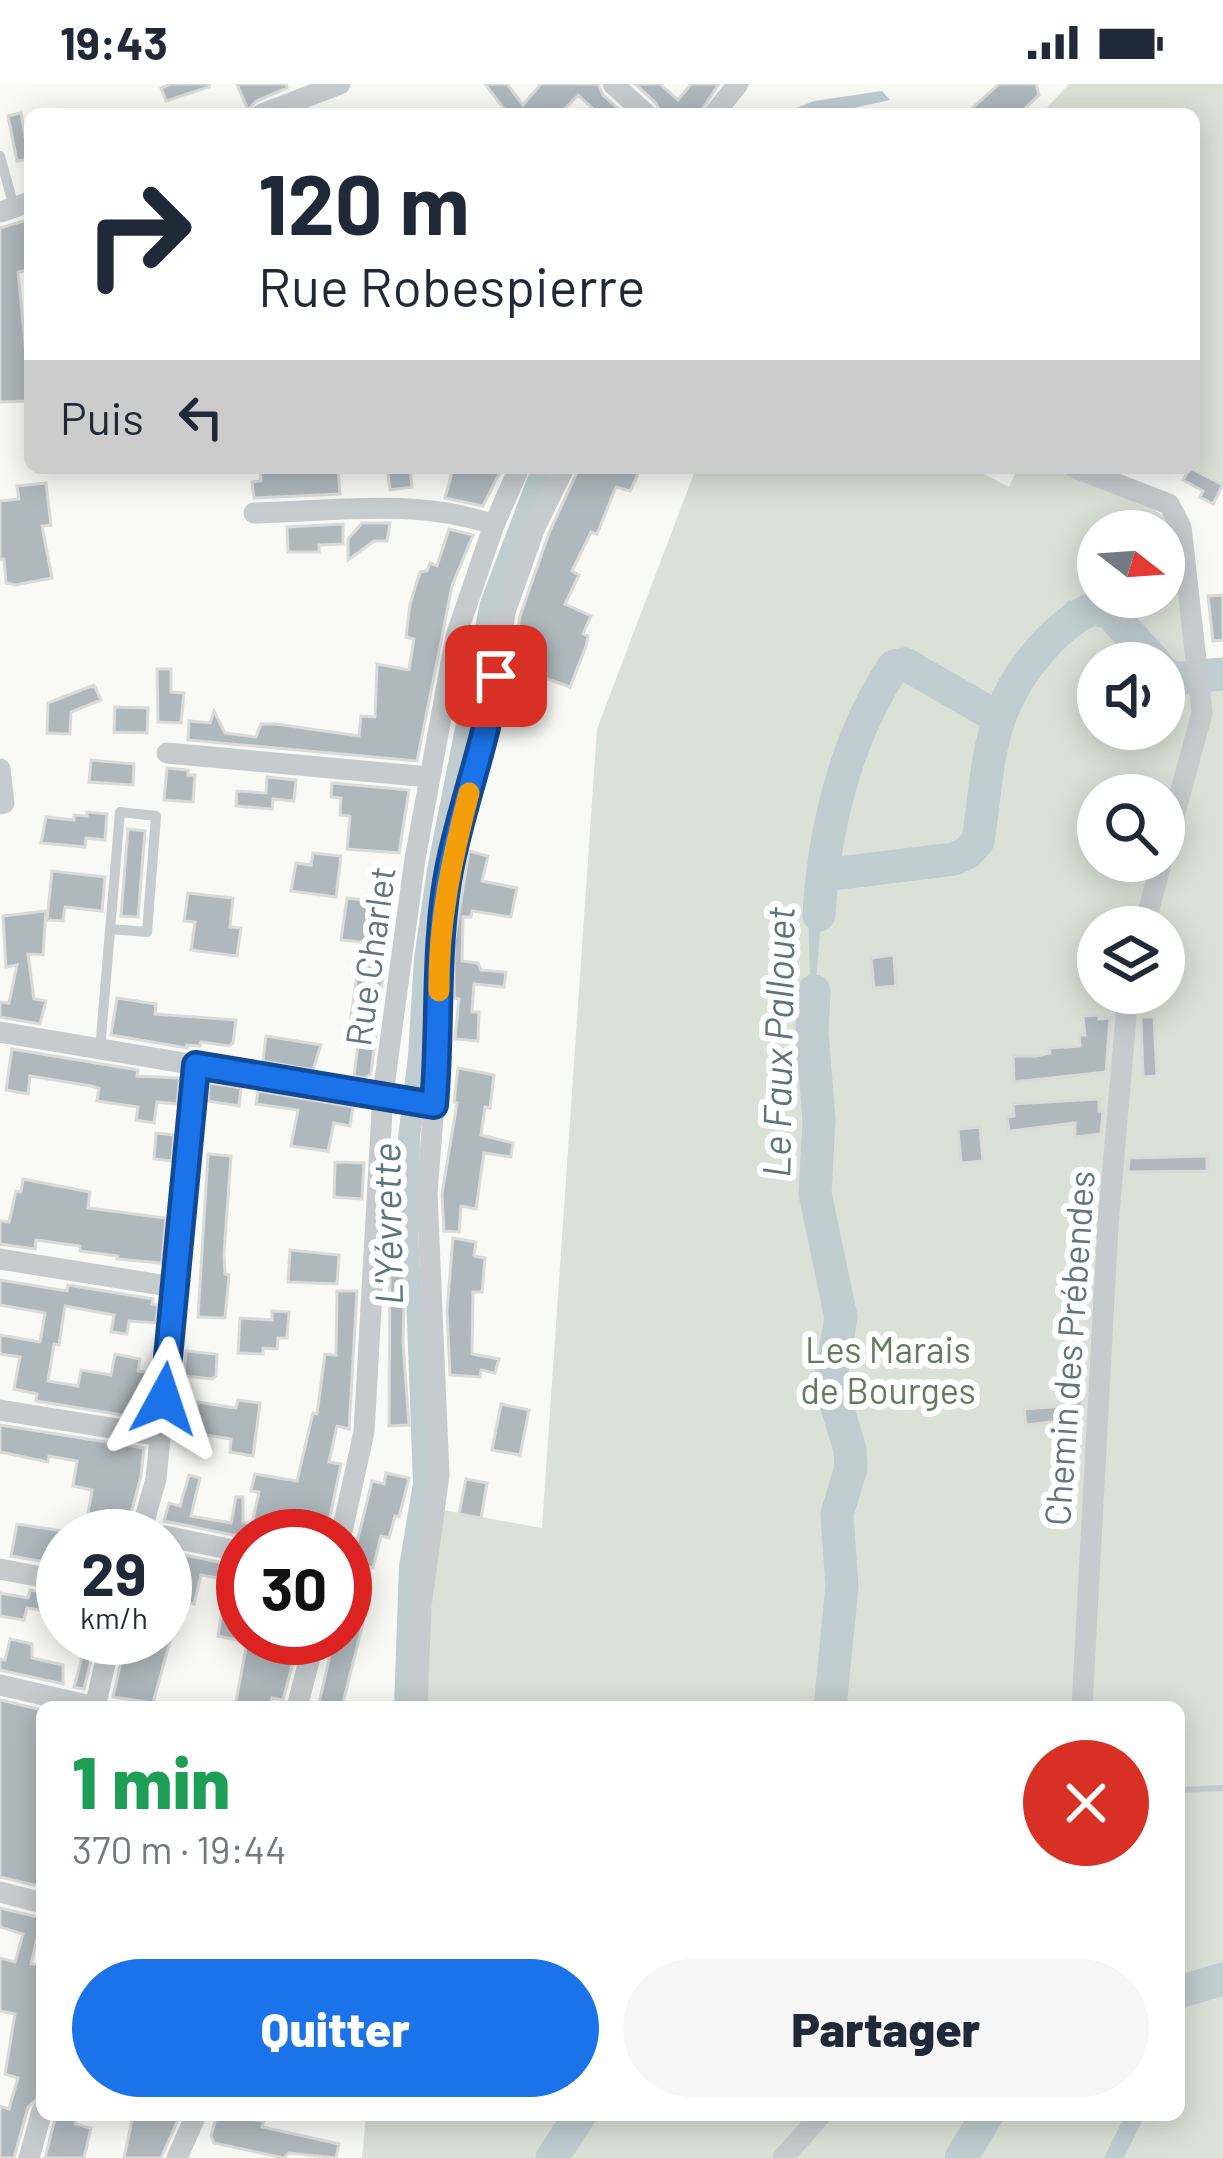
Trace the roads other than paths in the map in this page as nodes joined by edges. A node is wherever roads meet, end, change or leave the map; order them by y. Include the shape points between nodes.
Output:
1 (340, 84) edge
2 (613, 84) edge
3 (738, 84) edge
4 (278, 108) edge
5 (639, 108) edge
6 (719, 108) edge
7 (0, 156) edge
8 (15, 207) edge
9 (516, 474) edge
10 (561, 474) edge
11 (1091, 474) edge
12 (254, 513) dead end
13 (494, 524) junction
14 (1206, 698) edge
15 (167, 753) dead end
16 (0, 770) edge
17 (429, 776) junction
18 (0, 804) edge
19 (419, 859) junction
20 (448, 864) junction
21 (1150, 906) edge
22 (110, 929) junction
23 (1126, 1014) edge
24 (0, 1032) edge
25 (100, 1049) junction
26 (196, 1065) junction
27 (391, 1096) junction
28 (430, 1104) junction
29 (0, 1259) edge
30 (174, 1287) junction
31 (0, 1410) edge
32 (161, 1436) junction
33 (154, 1509) edge
34 (347, 1509) edge
35 (0, 1569) edge
36 (36, 1575) edge
37 (105, 1665) edge
38 (308, 1665) edge
39 (0, 1685) edge
40 (69, 1701) edge
41 (96, 1701) edge
42 (299, 1701) edge
43 (416, 1701) edge
44 (1082, 1701) edge
45 (0, 1892) edge
46 (36, 1901) edge
47 (39, 2121) edge
48 (193, 2121) edge
49 (815, 2121) edge
50 (29, 2158) edge
51 (177, 2158) edge
52 (783, 2158) edge

1 - 4 street
2 - 5 street
3 - 6 street
7 - 8 lane
9 - 13 street, Rue Charlet
10 - 20 street via 505,611 492,708
11 - 14 street via 1177,513
12 - 13 street via 422,509
13 - 17 street, Rue Charlet via 456,636
14 - 21 street
15 - 17 street
16 - 18 street
17 - 19 street, Rue Charlet
19 - 20 street
19 - 27 street, Rue Charlet
20 - 28 street
22 - 22 lane via 147,932 157,816 120,812
22 - 25 lane
23 - 44 street, Chemin des Prébendes
24 - 25 street
25 - 26 street
26 - 27 street
26 - 30 street
27 - 28 street
27 - 34 street, Rue Charlet via 369,1390
28 - 43 street via 439,1475
29 - 30 street
30 - 32 street
31 - 32 street
32 - 33 street
35 - 36 street
37 - 41 street
38 - 42 street
39 - 40 street
45 - 46 street
47 - 50 street
48 - 51 street
49 - 52 street

